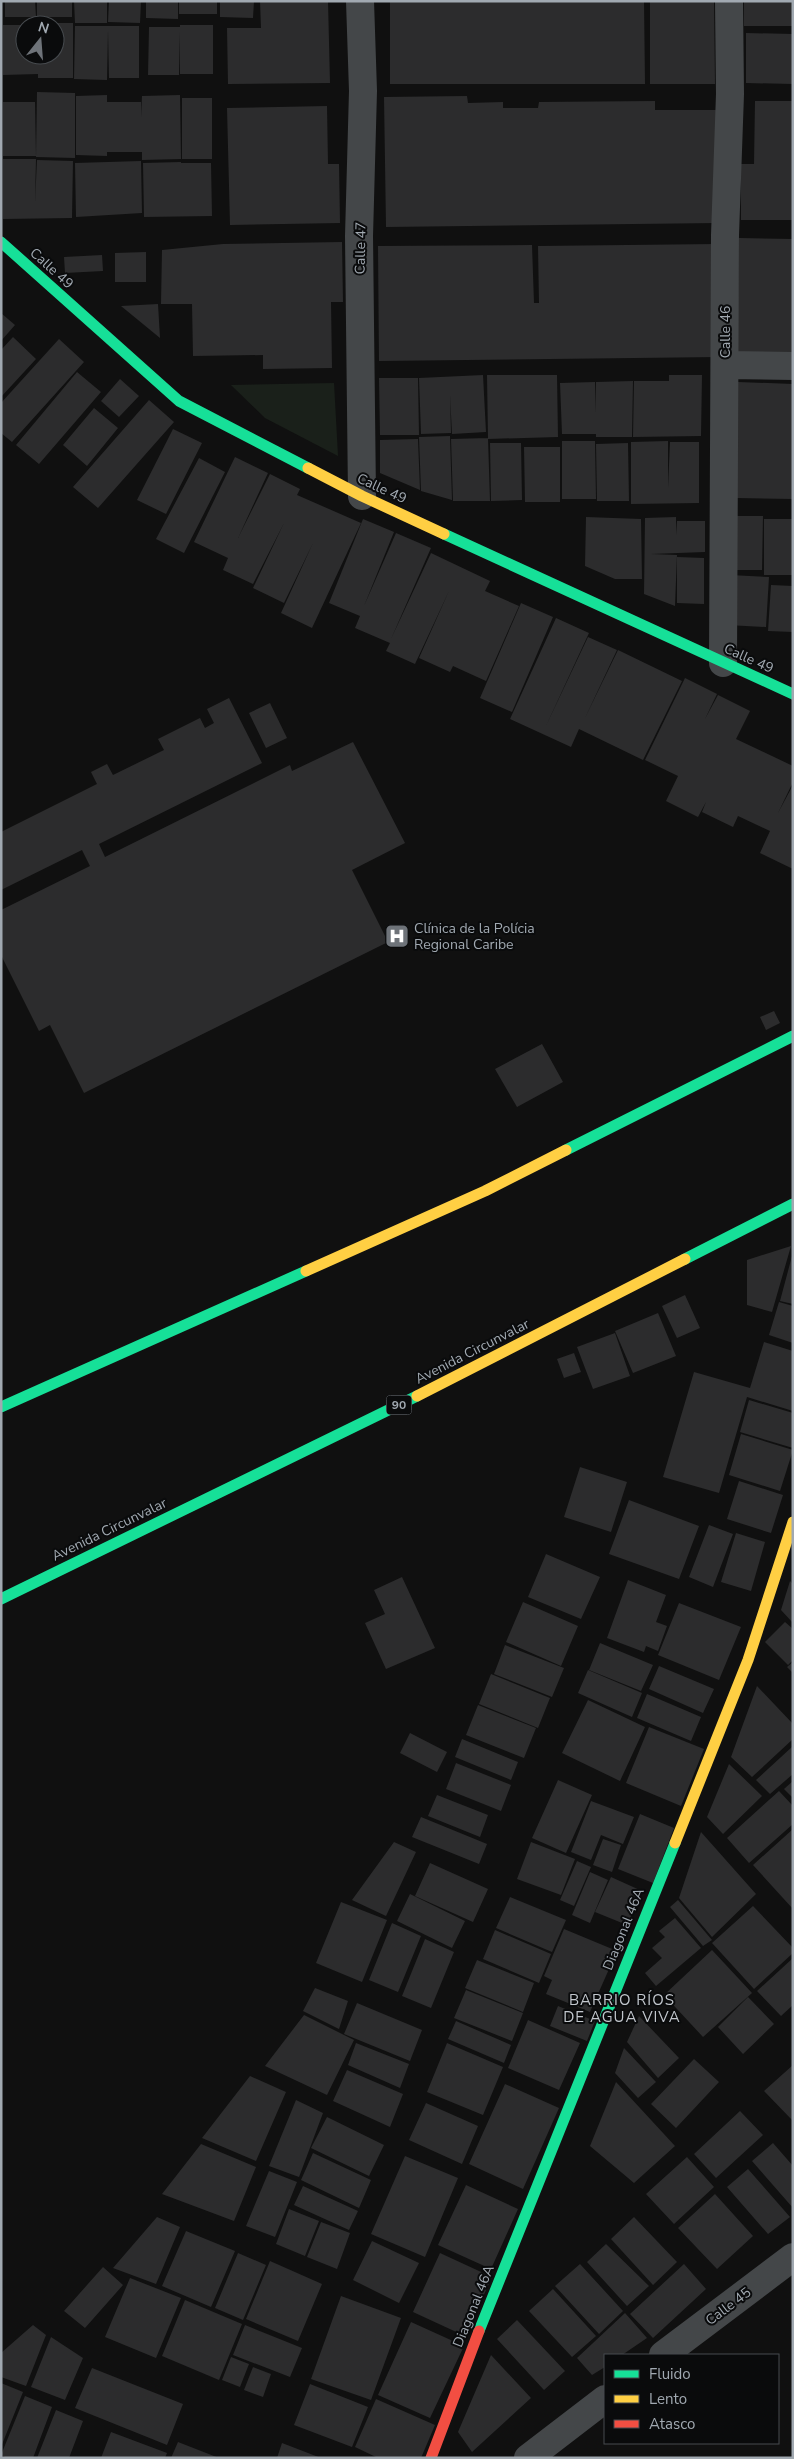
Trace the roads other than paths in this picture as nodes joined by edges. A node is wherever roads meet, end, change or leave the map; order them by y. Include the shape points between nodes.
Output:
1 (360, 1) edge
2 (729, 1) edge
3 (1, 242) edge
4 (725, 365) junction
5 (793, 366) edge
6 (362, 496) junction
7 (723, 663) junction
8 (793, 694) edge
9 (793, 1036) edge
10 (793, 1204) edge
11 (1, 1407) edge
12 (793, 1522) edge
13 (1, 1599) edge
14 (793, 2257) edge
15 (664, 2354) edge
16 (604, 2400) edge
17 (431, 2458) edge
18 (528, 2458) edge

1 - 6 street, Calle 47 via 363,91 359,245
2 - 4 street, Calle 46
3 - 6 main road, Calle 49 via 179,401
4 - 5 street
4 - 7 street, Calle 46
6 - 7 main road, Calle 49
7 - 8 main road, Calle 49
9 - 11 main road via 485,1191
10 - 13 main road, Avenida Circunvalar / 90 via 414,1398
12 - 17 main road, Diagonal 46A via 748,1660
14 - 15 street, Calle 45
16 - 18 street

